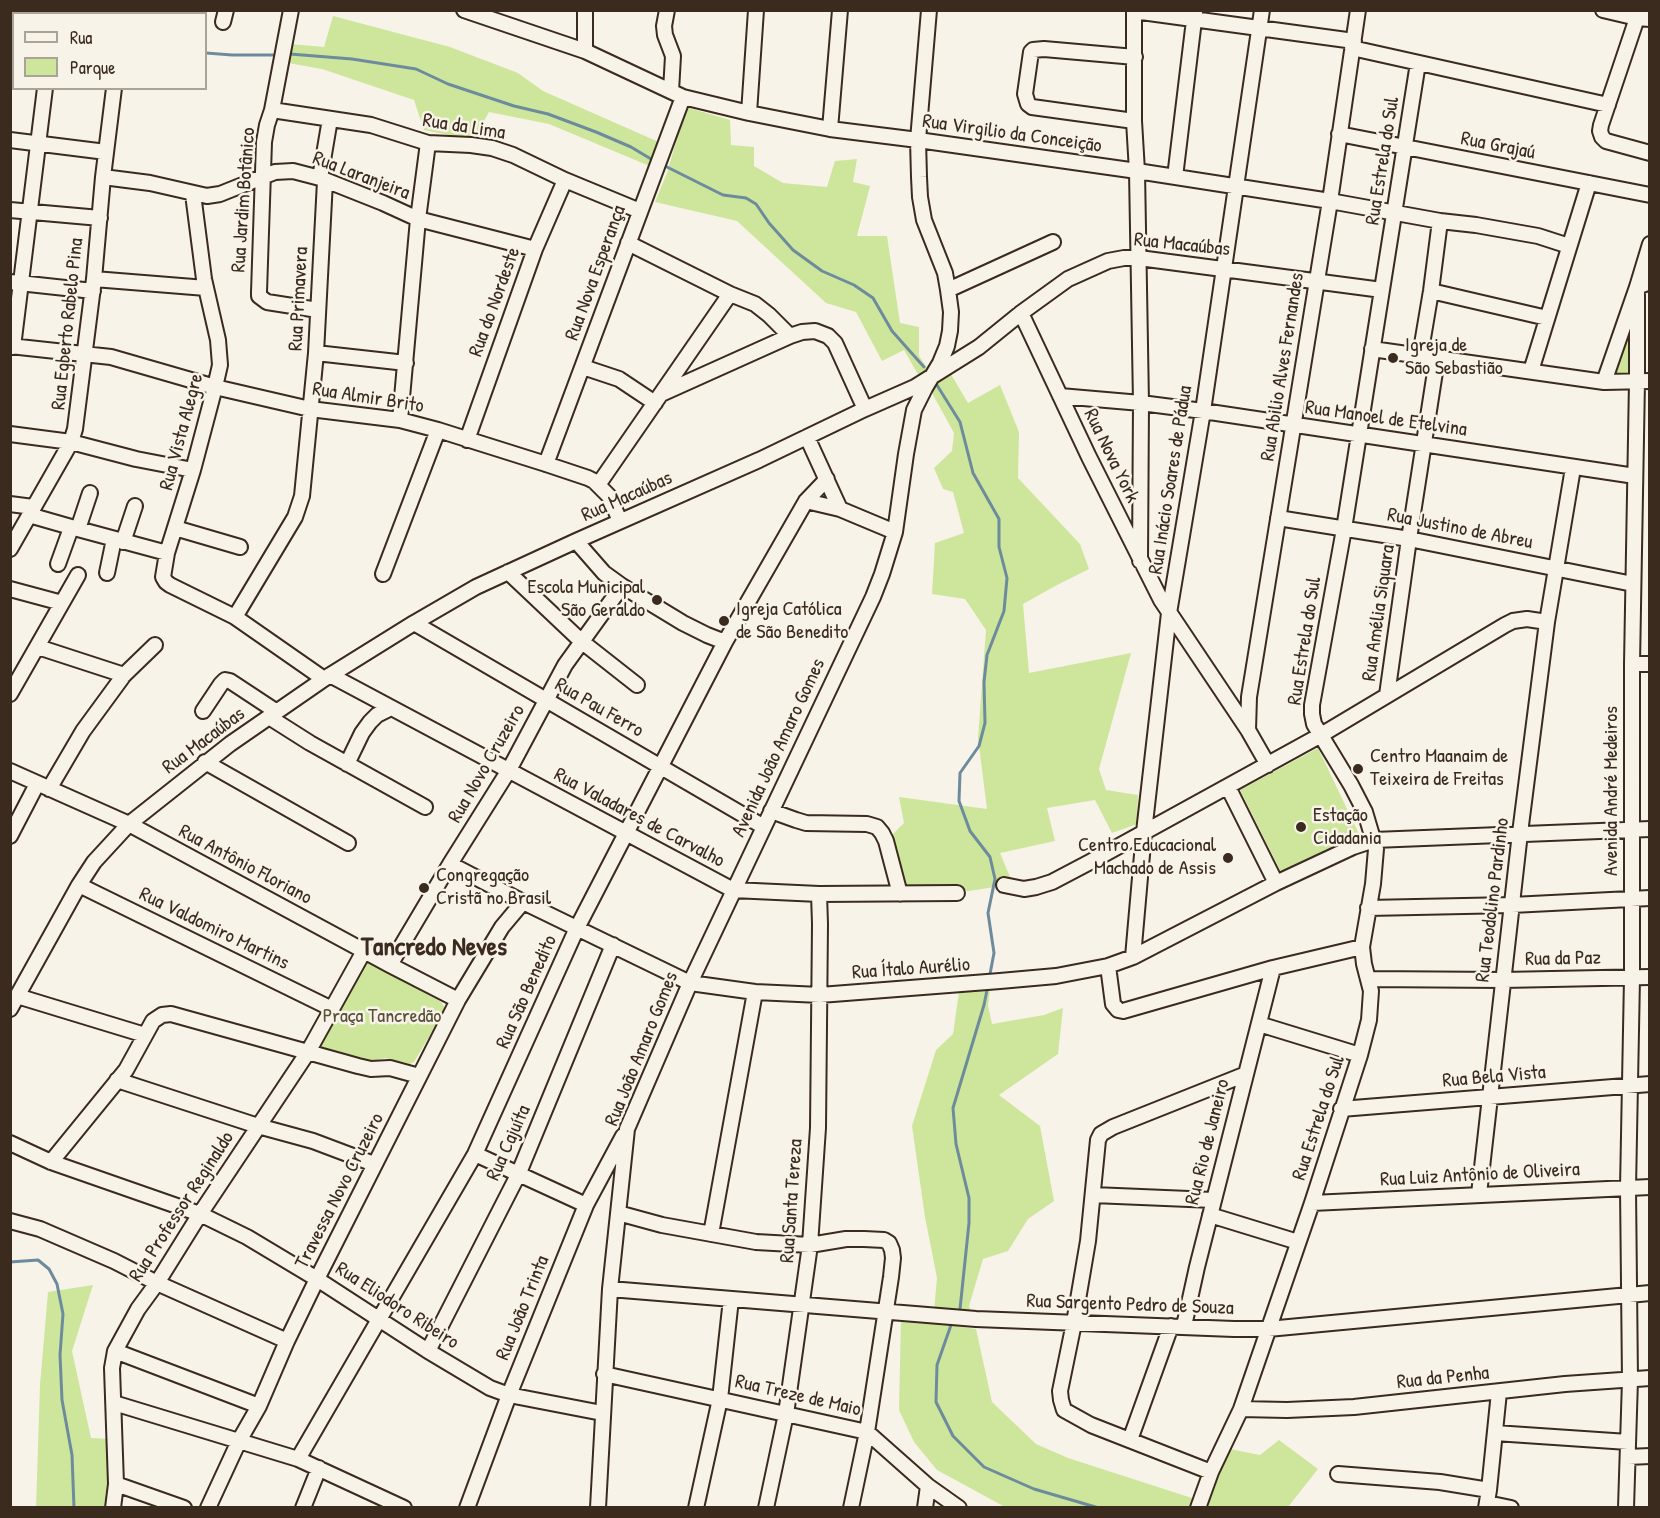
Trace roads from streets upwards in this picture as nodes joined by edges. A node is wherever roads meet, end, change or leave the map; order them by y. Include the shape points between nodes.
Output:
1 (291, 10) edge
2 (464, 10) edge
3 (585, 10) edge
4 (667, 10) edge
5 (756, 10) edge
6 (840, 10) edge
7 (929, 10) edge
8 (1262, 10) edge
9 (1358, 10) edge
10 (1603, 10) edge
11 (1134, 11) edge
12 (491, 15) edge
13 (1195, 15) edge
14 (1643, 19) edge
15 (1260, 28) junction
16 (1353, 44) junction
17 (585, 51) junction
18 (1135, 57) junction
19 (1418, 63) junction
20 (45, 90) edge
21 (114, 90) edge
22 (677, 94) junction
23 (1608, 105) junction
24 (272, 110) junction
25 (748, 113) junction
26 (330, 119) junction
27 (1134, 120) junction
28 (830, 129) junction
29 (1339, 134) junction
30 (10, 140) edge
31 (918, 140) junction
32 (38, 143) junction
33 (428, 143) junction
34 (1405, 148) junction
35 (106, 152) junction
36 (1650, 153) edge
37 (1137, 171) junction
38 (264, 176) junction
39 (103, 177) junction
40 (1175, 177) junction
41 (323, 180) junction
42 (565, 180) junction
43 (1589, 183) junction
44 (1237, 186) junction
45 (193, 194) junction
46 (1650, 195) edge
47 (1330, 201) junction
48 (10, 210) edge
49 (640, 211) junction
50 (31, 212) junction
51 (1395, 213) junction
52 (100, 218) junction
53 (418, 219) junction
54 (1440, 221) junction
55 (1053, 242) dead end
56 (628, 243) junction
57 (1650, 244) edge
58 (1569, 246) junction
59 (535, 249) junction
60 (1139, 258) junction
61 (1224, 269) junction
62 (1316, 282) junction
63 (16, 283) edge
64 (94, 285) junction
65 (1643, 285) edge
66 (206, 288) junction
67 (948, 290) junction
68 (1382, 290) junction
69 (1431, 291) junction
70 (730, 294) junction
71 (318, 310) junction
72 (1021, 313) junction
73 (1547, 318) junction
74 (790, 336) junction
75 (12, 347) edge
76 (1372, 349) junction
77 (316, 353) junction
78 (85, 354) junction
79 (1420, 357) junction
80 (1437, 359) junction
81 (406, 363) junction
82 (583, 367) junction
83 (1531, 371) junction
84 (933, 375) junction
85 (1643, 381) edge
86 (1604, 382) junction
87 (215, 387) junction
88 (1060, 396) junction
89 (658, 398) junction
90 (888, 399) junction
91 (1142, 403) junction
92 (310, 409) junction
93 (864, 409) junction
94 (1203, 411) junction
95 (913, 418) junction
96 (400, 420) junction
97 (1292, 426) junction
98 (438, 430) junction
99 (10, 434) edge
100 (1358, 435) junction
101 (807, 437) junction
102 (467, 440) junction
103 (71, 442) junction
104 (1424, 443) junction
105 (546, 464) junction
106 (1573, 468) junction
107 (193, 470) junction
108 (1635, 476) junction
109 (827, 479) junction
110 (598, 485) junction
111 (90, 493) dead end
112 (806, 501) junction
113 (10, 504) edge
114 (135, 506) dead end
115 (840, 509) junction
116 (31, 511) junction
117 (1278, 518) junction
118 (620, 521) junction
119 (175, 528) junction
120 (75, 529) junction
121 (1344, 529) junction
122 (895, 532) junction
123 (1409, 539) junction
124 (118, 540) junction
125 (576, 541) junction
126 (240, 547) dead end
127 (10, 549) edge
128 (167, 553) junction
129 (1140, 561) junction
130 (58, 564) dead end
131 (1557, 568) junction
132 (162, 572) joint
133 (508, 572) junction
134 (106, 573) dead end
135 (382, 574) dead end
136 (78, 575) dead end
137 (1633, 584) junction
138 (622, 586) junction
139 (10, 589) edge
140 (62, 603) junction
141 (1169, 613) junction
142 (235, 617) junction
143 (1547, 622) junction
144 (414, 623) junction
145 (581, 641) junction
146 (725, 642) junction
147 (154, 645) dead end
148 (38, 647) junction
149 (1632, 664) junction
150 (1650, 664) edge
151 (124, 675) junction
152 (327, 677) junction
153 (637, 685) dead end
154 (10, 694) edge
155 (1387, 695) junction
156 (546, 699) junction
157 (391, 708) junction
158 (203, 711) dead end
159 (273, 715) junction
160 (1248, 730) junction
161 (1321, 735) junction
162 (206, 762) junction
163 (347, 764) junction
164 (1268, 765) junction
165 (661, 767) junction
166 (509, 770) junction
167 (10, 771) edge
168 (43, 786) junction
169 (1228, 787) junction
170 (425, 807) dead end
171 (771, 811) junction
172 (129, 824) junction
173 (764, 827) junction
174 (1650, 829) edge
175 (1632, 830) junction
176 (1144, 832) junction
177 (627, 833) junction
178 (1520, 833) junction
179 (10, 836) edge
180 (1374, 840) junction
181 (348, 843) dead end
182 (450, 864) junction
183 (1276, 884) junction
184 (79, 885) junction
185 (1004, 885) dead end
186 (734, 890) junction
187 (957, 893) dead end
188 (819, 894) junction
189 (900, 894) junction
190 (1650, 898) edge
191 (1631, 899) junction
192 (523, 902) junction
193 (1512, 905) junction
194 (1368, 908) junction
195 (577, 928) junction
196 (614, 945) junction
197 (1362, 947) junction
198 (364, 951) junction
199 (1132, 957) junction
200 (390, 965) junction
201 (1108, 966) junction
202 (1273, 968) junction
203 (1650, 977) edge
204 (1632, 978) junction
205 (1368, 979) junction
206 (1503, 980) junction
207 (690, 983) junction
208 (755, 992) junction
209 (820, 995) junction
210 (17, 996) junction
211 (458, 1000) junction
212 (10, 1009) edge
213 (332, 1009) junction
214 (1259, 1024) junction
215 (145, 1035) junction
216 (308, 1052) junction
217 (1360, 1055) junction
218 (1246, 1074) junction
219 (419, 1076) junction
220 (117, 1080) junction
221 (1650, 1084) edge
222 (1630, 1085) junction
223 (1489, 1096) junction
224 (1341, 1109) junction
225 (258, 1126) junction
226 (627, 1129) junction
227 (10, 1143) edge
228 (475, 1154) junction
229 (51, 1162) junction
230 (374, 1164) junction
231 (518, 1174) junction
232 (1650, 1187) edge
233 (1628, 1188) junction
234 (1479, 1194) junction
235 (1093, 1195) junction
236 (1213, 1200) junction
237 (1312, 1203) junction
238 (586, 1205) junction
239 (200, 1214) junction
240 (618, 1214) junction
241 (1210, 1215) junction
242 (10, 1221) edge
243 (711, 1234) junction
244 (1298, 1242) junction
245 (810, 1245) junction
246 (317, 1279) junction
247 (157, 1283) junction
248 (609, 1289) junction
249 (1650, 1293) edge
250 (1629, 1295) junction
251 (731, 1299) junction
252 (802, 1306) junction
253 (884, 1311) junction
254 (379, 1318) junction
255 (1074, 1323) junction
256 (1178, 1326) junction
257 (1268, 1329) junction
258 (287, 1341) junction
259 (428, 1350) junction
260 (115, 1351) junction
261 (604, 1374) junction
262 (1650, 1378) edge
263 (1629, 1380) junction
264 (1499, 1392) junction
265 (509, 1395) junction
266 (720, 1399) junction
267 (114, 1403) junction
268 (259, 1406) junction
269 (1241, 1409) junction
270 (602, 1413) junction
271 (786, 1414) junction
272 (867, 1432) junction
273 (1495, 1433) junction
274 (1130, 1440) junction
275 (239, 1441) junction
276 (1628, 1442) junction
277 (1650, 1456) edge
278 (1628, 1457) junction
279 (298, 1459) junction
280 (319, 1468) junction
281 (1211, 1472) junction
282 (1338, 1474) dead end
283 (116, 1484) junction
284 (928, 1485) junction
285 (1487, 1500) edge
286 (113, 1508) edge
287 (184, 1508) edge
288 (208, 1508) edge
289 (303, 1508) edge
290 (405, 1508) edge
291 (466, 1508) edge
292 (598, 1508) edge
293 (696, 1508) edge
294 (766, 1508) edge
295 (851, 1508) edge
296 (925, 1508) edge
297 (959, 1508) edge
298 (1198, 1508) edge
299 (1511, 1508) edge
300 (1626, 1508) edge

1 - 24 street, Rua Jardim Botânico
2 - 12 street, Rua Virgilio da Conceição
3 - 17 street
4 - 22 street, Rua Nova Esperança via 665,35 673,56
5 - 25 street
6 - 28 street
7 - 31 street
8 - 15 street, Rua Inácio Soares de Pádua
9 - 16 street, Rua Abilio Alves Fernandes
10 - 14 street
11 - 13 street
11 - 18 street
12 - 17 street, Rua Virgilio da Conceição
13 - 15 street
13 - 40 street
14 - 23 street
15 - 16 street
15 - 44 street, Rua Inácio Soares de Pádua
16 - 19 street
16 - 29 street, Rua Abilio Alves Fernandes
17 - 22 street, Rua Virgilio da Conceição
18 - 27 street
18 - 27 street via 1033,50 1025,94 1032,107
19 - 23 street
19 - 34 street, Rua Estrela do Sul
20 - 32 street
21 - 35 street, Rua Egberto Rabelo Pina
22 - 25 street, Rua Virgilio da Conceição
22 - 49 street, Rua Nova Esperança
23 - 36 street via 1601,125 1604,139
24 - 26 street, Rua da Lima
24 - 38 street, Rua Jardim Botânico via 264,142
25 - 28 street, Rua Virgilio da Conceição
26 - 33 street, Rua da Lima via 371,125
26 - 41 street, Rua Primavera
27 - 37 street
28 - 31 street, Rua Virgilio da Conceição
29 - 34 street, Rua Grajaú
29 - 47 street, Rua Abilio Alves Fernandes
30 - 32 street
31 - 37 street, Rua Virgilio da Conceição
31 - 67 street, Avenida João Amaro Gomes via 924,220
32 - 35 street
32 - 50 street
33 - 42 street, Rua da Lima via 492,148
33 - 53 street
34 - 43 street, Rua Grajaú
34 - 51 street, Rua Estrela do Sul
35 - 39 street, Rua Egberto Rabelo Pina
37 - 40 street, Rua Virgilio da Conceição
37 - 60 street
38 - 41 street, Rua Laranjeira via 292,171
38 - 45 street, Rua Laranjeira via 220,194
38 - 71 street, Rua Jardim Botânico via 260,296 267,302
39 - 45 street, Rua Laranjeira
39 - 52 street, Rua Egberto Rabelo Pina
40 - 44 street, Rua Virgilio da Conceição
41 - 53 street, Rua Laranjeira
41 - 71 street, Rua Primavera
42 - 49 street, Rua da Lima
42 - 59 street, Rua do Nordeste
43 - 46 street, Rua Grajaú
43 - 58 street
44 - 47 street, Rua Virgilio da Conceição
44 - 61 street, Rua Inácio Soares de Pádua
45 - 66 street, Rua Vista Alegre
47 - 51 street, Rua Virgilio da Conceição
47 - 62 street, Rua Abilio Alves Fernandes
48 - 50 street
49 - 56 street, Rua Nova Esperança
50 - 52 street
50 - 63 street
51 - 54 street, Rua Virgilio da Conceição
51 - 68 street, Rua Estrela do Sul
52 - 64 street, Rua Egberto Rabelo Pina
53 - 59 street, Rua Laranjeira
53 - 81 street
54 - 58 street, Rua Virgilio da Conceição via 1519,232
54 - 69 street
55 - 67 street
56 - 70 street
56 - 82 street, Rua Nova Esperança
57 - 65 street
58 - 73 street
59 - 102 street, Rua do Nordeste
60 - 61 street, Rua Macaúbas
60 - 72 street, Rua Macaúbas via 1092,267
60 - 91 street
61 - 62 street, Rua Macaúbas
61 - 94 street, Rua Inácio Soares de Pádua
62 - 68 street, Rua Macaúbas
62 - 97 street, Rua Abilio Alves Fernandes
63 - 64 street
63 - 75 street
64 - 66 street
64 - 78 street, Rua Egberto Rabelo Pina
65 - 85 street, Avenida André Medeiros
65 - 86 street
66 - 87 street, Rua Vista Alegre via 218,340 220,365
67 - 84 street, Avenida João Amaro Gomes via 947,346
68 - 76 street, Rua Estrela do Sul
69 - 73 street
69 - 79 street
70 - 74 street via 762,309
70 - 89 street
71 - 77 street, Rua Primavera
72 - 84 street, Rua Macaúbas via 979,347
72 - 88 street, Rua Nova York
73 - 83 street
74 - 89 street
74 - 93 street via 815,331 832,339
75 - 78 street, Rua Almir Brito
76 - 79 street
76 - 100 street, Rua Estrela do Sul
77 - 81 street
77 - 92 street, Rua Primavera
78 - 87 street, Rua Almir Brito via 124,360
78 - 103 street, Rua Egberto Rabelo Pina
79 - 80 street
80 - 83 street
80 - 104 street, Rua Amélia Siquara
81 - 96 street
82 - 89 street
82 - 105 street, Rua Nova Esperança
83 - 86 street
84 - 90 street, Rua Macaúbas
84 - 95 street, Avenida João Amaro Gomes
85 - 86 street
85 - 108 street, Avenida André Medeiros
87 - 92 street, Rua Almir Brito
87 - 107 street, Rua Vista Alegre
88 - 91 street, Rua Manoel de Etelvina
88 - 129 street, Rua Nova York
89 - 110 street
90 - 93 street, Rua Macaúbas
90 - 95 street via 904,404
91 - 94 street, Rua Manoel de Etelvina
91 - 129 street
92 - 96 street, Rua Almir Brito
92 - 142 street, Rua Primavera via 300,506
93 - 101 street, Rua Macaúbas
94 - 97 street, Rua Manoel de Etelvina
94 - 141 street, Rua Inácio Soares de Pádua
95 - 122 street, Avenida João Amaro Gomes
96 - 98 street, Rua Almir Brito
97 - 100 street, Rua Manoel de Etelvina
97 - 117 street, Rua Abilio Alves Fernandes
98 - 102 street, Rua Almir Brito
98 - 135 street
99 - 103 street
100 - 104 street, Rua Manoel de Etelvina
100 - 121 street, Rua Estrela do Sul
101 - 109 street
101 - 118 street, Rua Macaúbas
102 - 105 street, Rua Almir Brito
103 - 107 street
103 - 116 street, Rua Egberto Rabelo Pina
104 - 106 street, Rua Manoel de Etelvina
104 - 123 street, Rua Amélia Siquara
105 - 110 street, Rua Almir Brito
106 - 108 street, Rua Manoel de Etelvina
106 - 131 street, Rua Teodolino Pardinho
107 - 119 street, Rua Vista Alegre
108 - 137 street, Avenida André Medeiros
109 - 112 street, Rua São Benedito
109 - 115 street
110 - 118 street via 609,496
111 - 120 street
112 - 115 street
112 - 146 street, Rua São Benedito
113 - 116 street
114 - 124 street
115 - 122 street
116 - 120 street
116 - 127 street, Rua Egberto Rabelo Pina
117 - 121 street, Rua Justino de Abreu
117 - 160 street, Rua Abilio Alves Fernandes via 1248,697
118 - 125 street, Rua Macaúbas
119 - 126 street
119 - 128 street, Rua Vista Alegre
120 - 124 street
120 - 130 street
121 - 123 street, Rua Justino de Abreu
121 - 161 street, Rua Estrela do Sul via 1312,705 1314,724
122 - 171 street, Avenida João Amaro Gomes via 873,597
123 - 131 street, Rua Justino de Abreu
123 - 155 street, Rua Amélia Siquara
124 - 128 street
124 - 134 street
125 - 133 street, Rua Macaúbas
125 - 138 street via 604,573
128 - 132 street, Rua Vista Alegre
129 - 141 street, Rua Nova York
131 - 137 street, Rua Justino de Abreu
131 - 143 street, Rua Teodolino Pardinho
132 - 142 street, Rua Valadares de Carvalho via 166,582
133 - 144 street, Rua Macaúbas
133 - 145 street
136 - 140 street
137 - 149 street, Avenida André Medeiros
138 - 145 street, Rua Novo Cruzeiro
138 - 146 street via 683,623
139 - 140 street
140 - 148 street
141 - 160 street, Rua Nova York
141 - 176 street, Rua Inácio Soares de Pádua
142 - 152 street, Rua Valadares de Carvalho
143 - 155 street via 1527,619 1505,625
143 - 178 street, Rua Teodolino Pardinho
144 - 152 street, Rua Macaúbas
144 - 156 street, Rua Pau Ferro
145 - 153 street
145 - 156 street, Rua Novo Cruzeiro
146 - 165 street, Rua São Benedito
147 - 151 street
148 - 151 street
148 - 154 street
149 - 150 street
149 - 175 street, Avenida André Medeiros
151 - 168 street
152 - 157 street, Rua Valadares de Carvalho
152 - 159 street, Rua Macaúbas
155 - 161 street
156 - 165 street, Rua Pau Ferro
156 - 166 street, Rua Novo Cruzeiro
157 - 163 street via 370,722
157 - 166 street, Rua Valadares de Carvalho
158 - 159 street via 225,680
159 - 162 street, Rua Macaúbas
159 - 163 street
160 - 164 street, Rua Nova York
161 - 164 street
161 - 180 street, Rua Estrela do Sul via 1365,812
162 - 172 street, Rua Macaúbas
162 - 181 street
163 - 170 street
164 - 169 street
165 - 173 street, Rua Pau Ferro
165 - 177 street, Rua São Benedito
166 - 177 street, Rua Valadares de Carvalho
166 - 182 street, Rua Novo Cruzeiro
167 - 168 street, Rua Antônio Floriano
168 - 172 street, Rua Antônio Floriano
168 - 179 street
169 - 176 street
169 - 183 street
171 - 173 street, Avenida João Amaro Gomes
171 - 189 street via 806,823 877,827 886,841
172 - 184 street, Rua Macaúbas
172 - 198 street, Rua Antônio Floriano
173 - 186 street, Avenida João Amaro Gomes
174 - 175 street, Rua Ítalo Aurélio
175 - 178 street, Rua Ítalo Aurélio
175 - 191 street, Avenida André Medeiros
176 - 185 street via 1052,882 1024,890
176 - 199 street, Rua Inácio Soares de Pádua
177 - 186 street, Rua Valadares de Carvalho
177 - 195 street, Rua São Benedito
178 - 180 street, Rua Ítalo Aurélio
178 - 193 street, Rua Teodolino Pardinho
180 - 183 street, Rua Ítalo Aurélio
180 - 194 street, Rua Estrela do Sul via 1374,884
182 - 192 street, Rua Ítalo Aurélio
182 - 200 street, Rua Novo Cruzeiro
183 - 199 street, Rua Ítalo Aurélio
184 - 210 street, Rua Macaúbas
184 - 213 street, Rua Valdomiro Martins
186 - 188 street, Rua Valadares de Carvalho
186 - 207 street, Rua João Amaro Gomes
187 - 189 street, Rua Valadares de Carvalho
188 - 189 street, Rua Valadares de Carvalho
188 - 209 street, Rua Santa Tereza
190 - 191 street
191 - 193 street
191 - 204 street, Avenida André Medeiros
192 - 195 street, Rua Ítalo Aurélio
192 - 211 street, Travessa Novo Cruzeiro via 502,927
193 - 194 street
193 - 206 street, Rua Teodolino Pardinho
194 - 197 street, Rua Estrela do Sul
195 - 196 street, Rua Ítalo Aurélio
195 - 228 street, Rua São Benedito
196 - 207 street, Rua Ítalo Aurélio
196 - 231 street, Rua Cajuíta
197 - 202 street
197 - 205 street, Rua Estrela do Sul
198 - 200 street, Rua Antônio Floriano
198 - 213 street, Rua Professor Reginaldo
199 - 201 street, Rua Ítalo Aurélio
200 - 211 street, Rua Antônio Floriano
201 - 202 street via 1115,1008 1123,1011
201 - 209 street, Rua Ítalo Aurélio via 1056,976
202 - 214 street, Rua Rio de Janeiro
203 - 204 street, Rua da Paz
204 - 206 street, Rua da Paz
204 - 222 street, Avenida André Medeiros
205 - 206 street, Rua da Paz
205 - 217 street, Rua Estrela do Sul via 1371,1006
206 - 223 street, Rua Teodolino Pardinho
207 - 208 street, Rua Ítalo Aurélio
207 - 226 street, Rua João Amaro Gomes
208 - 209 street, Rua Ítalo Aurélio
208 - 243 street
209 - 245 street, Rua Santa Tereza via 818,1128
210 - 212 street, Rua Macaúbas
210 - 215 street
211 - 219 street, Travessa Novo Cruzeiro
213 - 216 street, Rua Professor Reginaldo
214 - 217 street
214 - 218 street, Rua Rio de Janeiro
215 - 216 street via 153,1021 171,1014
215 - 220 street
216 - 219 street via 371,1069 390,1068
216 - 225 street, Rua Professor Reginaldo
217 - 224 street, Rua Estrela do Sul
218 - 235 street via 1101,1134
218 - 236 street, Rua Rio de Janeiro
219 - 230 street, Travessa Novo Cruzeiro
220 - 225 street
220 - 229 street
221 - 222 street, Rua Bela Vista
222 - 223 street, Rua Bela Vista
222 - 233 street, Avenida André Medeiros
223 - 224 street, Rua Bela Vista
223 - 234 street, Rua Teodolino Pardinho
224 - 237 street, Rua Estrela do Sul
225 - 230 street
225 - 239 street, Rua Professor Reginaldo
226 - 238 street, Rua João Trinta
226 - 240 street, Rua João Amaro Gomes
227 - 229 street, Rua Eliodoro Ribeiro
228 - 231 street
228 - 254 street, Rua São Benedito
229 - 239 street, Rua Eliodoro Ribeiro
230 - 246 street, Travessa Novo Cruzeiro
231 - 238 street
231 - 259 street, Rua Cajuíta
232 - 233 street, Rua Luiz Antônio de Oliveira
233 - 234 street, Rua Luiz Antônio de Oliveira
233 - 250 street, Avenida André Medeiros
234 - 237 street, Rua Luiz Antônio de Oliveira
235 - 236 street
235 - 255 street
236 - 241 street, Rua Rio de Janeiro
237 - 244 street, Rua Estrela do Sul
238 - 265 street, Rua João Trinta
239 - 246 street, Rua Eliodoro Ribeiro via 248,1237
239 - 247 street, Rua Professor Reginaldo
240 - 243 street
240 - 248 street, Rua João Amaro Gomes
241 - 244 street
241 - 256 street, Rua Rio de Janeiro
242 - 247 street via 40,1229
243 - 245 street
244 - 257 street, Rua Estrela do Sul
245 - 252 street, Rua Santa Tereza
245 - 253 street via 846,1239 889,1243 893,1258
246 - 254 street, Rua Eliodoro Ribeiro
246 - 258 street, Travessa Novo Cruzeiro
247 - 258 street
247 - 260 street, Rua Professor Reginaldo
248 - 251 street, Rua Sargento Pedro de Souza
248 - 261 street, Rua João Amaro Gomes
249 - 250 street, Rua Sargento Pedro de Souza
250 - 257 street, Rua Sargento Pedro de Souza
250 - 263 street, Avenida André Medeiros
251 - 252 street, Rua Sargento Pedro de Souza
251 - 266 street
252 - 253 street, Rua Sargento Pedro de Souza
252 - 271 street, Rua Santa Tereza
253 - 255 street, Rua Sargento Pedro de Souza
253 - 272 street
254 - 259 street, Rua Eliodoro Ribeiro
254 - 279 street, Rua São Benedito
255 - 256 street, Rua Sargento Pedro de Souza
255 - 274 street via 1060,1391 1064,1410
256 - 257 street, Rua Sargento Pedro de Souza
256 - 274 street, Rua Rio de Janeiro
257 - 269 street, Rua Estrela do Sul
258 - 268 street, Travessa Novo Cruzeiro
259 - 265 street, Rua Eliodoro Ribeiro via 490,1388
260 - 267 street, Rua Professor Reginaldo
260 - 268 street
261 - 266 street, Rua Treze de Maio
261 - 270 street
262 - 263 street, Rua da Penha
263 - 264 street, Rua da Penha
263 - 276 street, Avenida André Medeiros
264 - 269 street, Rua da Penha via 1353,1407
264 - 273 street
265 - 270 street, Rua Eliodoro Ribeiro
265 - 291 street, Rua João Trinta
266 - 271 street, Rua Treze de Maio
266 - 293 street
267 - 275 street
267 - 283 street, Rua Professor Reginaldo
268 - 275 street, Travessa Novo Cruzeiro
269 - 281 street, Rua Estrela do Sul
270 - 292 street
271 - 272 street, Rua Treze de Maio
271 - 294 street, Rua Santa Tereza
272 - 284 street, Rua Treze de Maio
272 - 295 street
273 - 276 street
273 - 285 street
274 - 281 street
275 - 279 street
275 - 288 street, Travessa Novo Cruzeiro
276 - 278 street, Avenida André Medeiros
277 - 278 street
278 - 300 street, Avenida André Medeiros
279 - 280 street
280 - 289 street
280 - 290 street
281 - 298 street, Rua Estrela do Sul
282 - 285 street via 1440,1482
283 - 286 street, Rua Professor Reginaldo
283 - 287 street
284 - 296 street
284 - 297 street, Rua Treze de Maio
285 - 299 street

